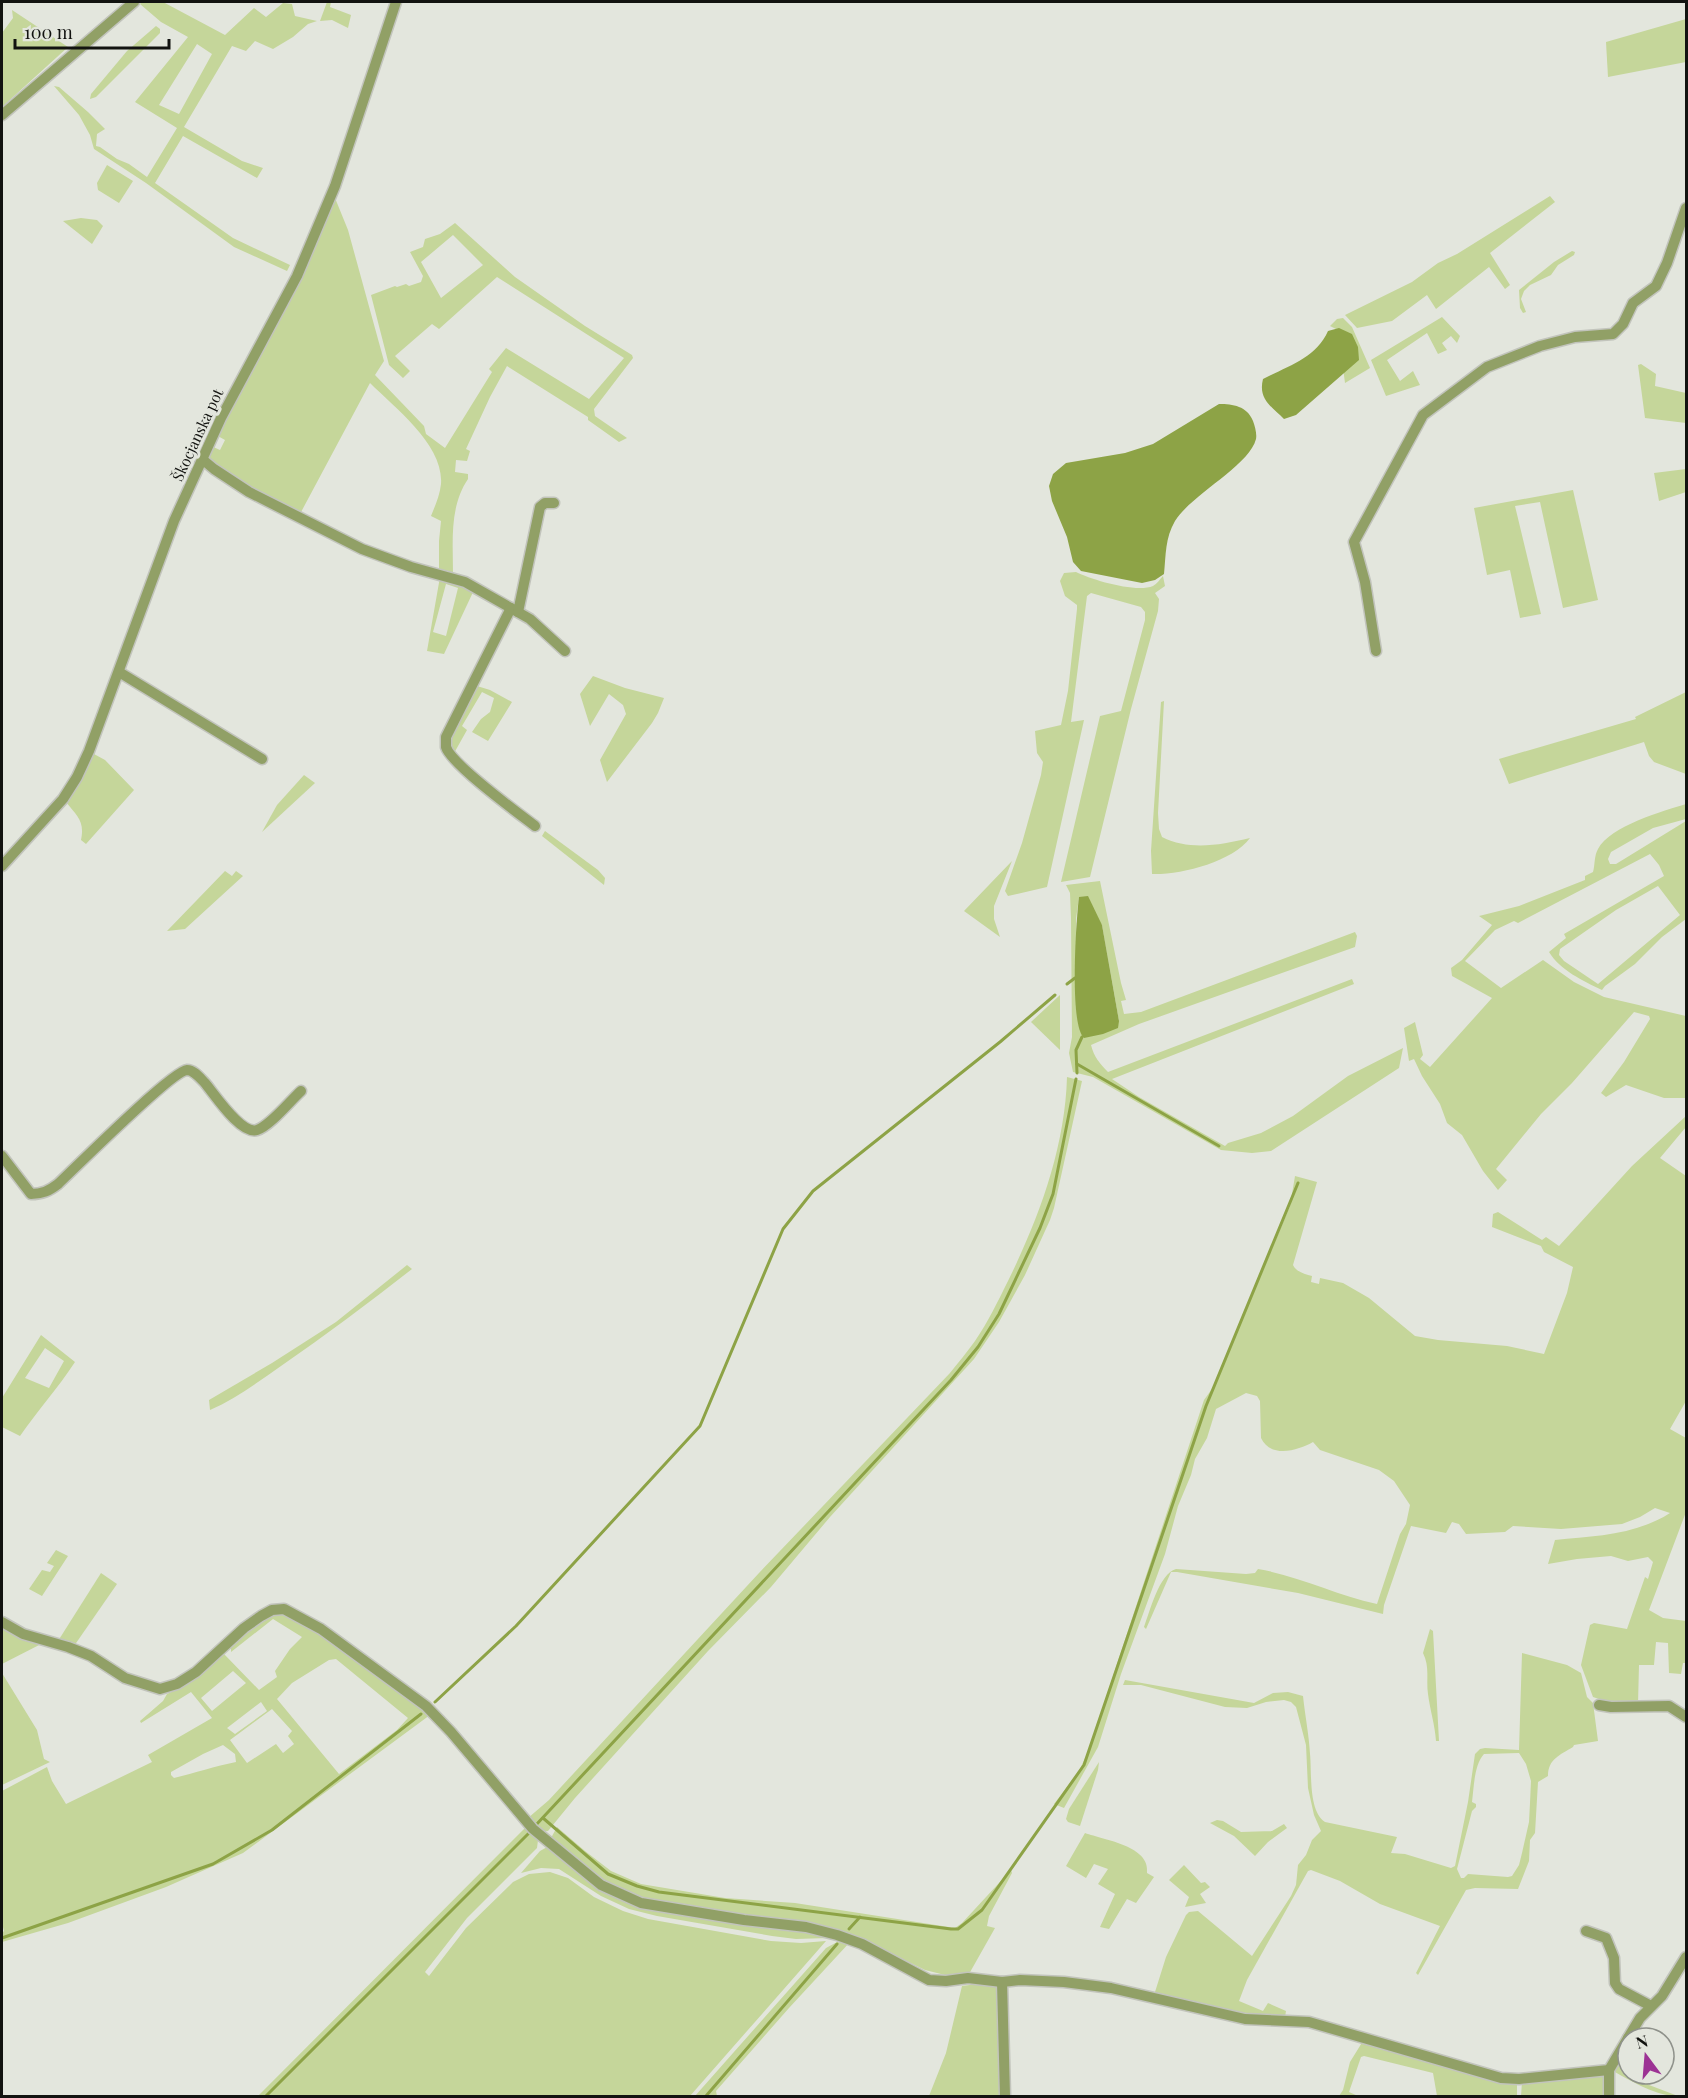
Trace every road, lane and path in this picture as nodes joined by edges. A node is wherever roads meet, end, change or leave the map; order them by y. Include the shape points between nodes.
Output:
1 (134, 2) edge
2 (396, 2) edge
3 (2, 115) edge
4 (1686, 208) edge
5 (202, 459) junction
6 (554, 503) dead end
7 (514, 610) junction
8 (565, 651) dead end
9 (1376, 651) dead end
10 (119, 672) junction
11 (262, 759) dead end
12 (535, 826) dead end
13 (2, 866) edge
14 (301, 1091) dead end
15 (2, 1156) edge
16 (2, 1622) edge
17 (1599, 1705) dead end
18 (1686, 1717) edge
19 (1586, 1931) dead end
20 (1686, 1957) edge
21 (1002, 1982) junction
22 (1651, 2006) junction
23 (1635, 2026) edge
24 (1616, 2058) edge
25 (1609, 2070) junction
26 (1005, 2097) edge
27 (1609, 2097) edge

1 - 3 street
2 - 5 street, Škocjanska pot via 335,186 297,276
4 - 9 street via 1656,286 1633,303 1613,334 1575,337 1540,346 1487,367 1423,415 1354,542
5 - 7 street via 249,492 362,549 465,582
5 - 10 street, Škocjanska pot via 174,521
6 - 7 street via 545,502 540,507
7 - 8 street via 530,619
7 - 12 street via 446,737 446,746 472,775
10 - 11 street
10 - 13 street, Škocjanska pot via 77,777 63,799
14 - 15 street via 271,1120 251,1131 233,1118 200,1077 190,1070 183,1071 58,1184 40,1194 31,1194
16 - 21 street via 23,1634 91,1656 125,1678 160,1689 196,1672 261,1616 285,1609 321,1629 426,1706 533,1829 601,1885 641,1903 837,1935 929,1980 968,1978
17 - 18 street via 1669,1707
19 - 22 street via 1606,1938 1619,1989
20 - 22 street via 1662,1996
21 - 25 street via 1064,1982 1111,1988 1245,2019 1309,2022 1501,2078
21 - 26 street
22 - 23 street
24 - 25 street
25 - 27 street

